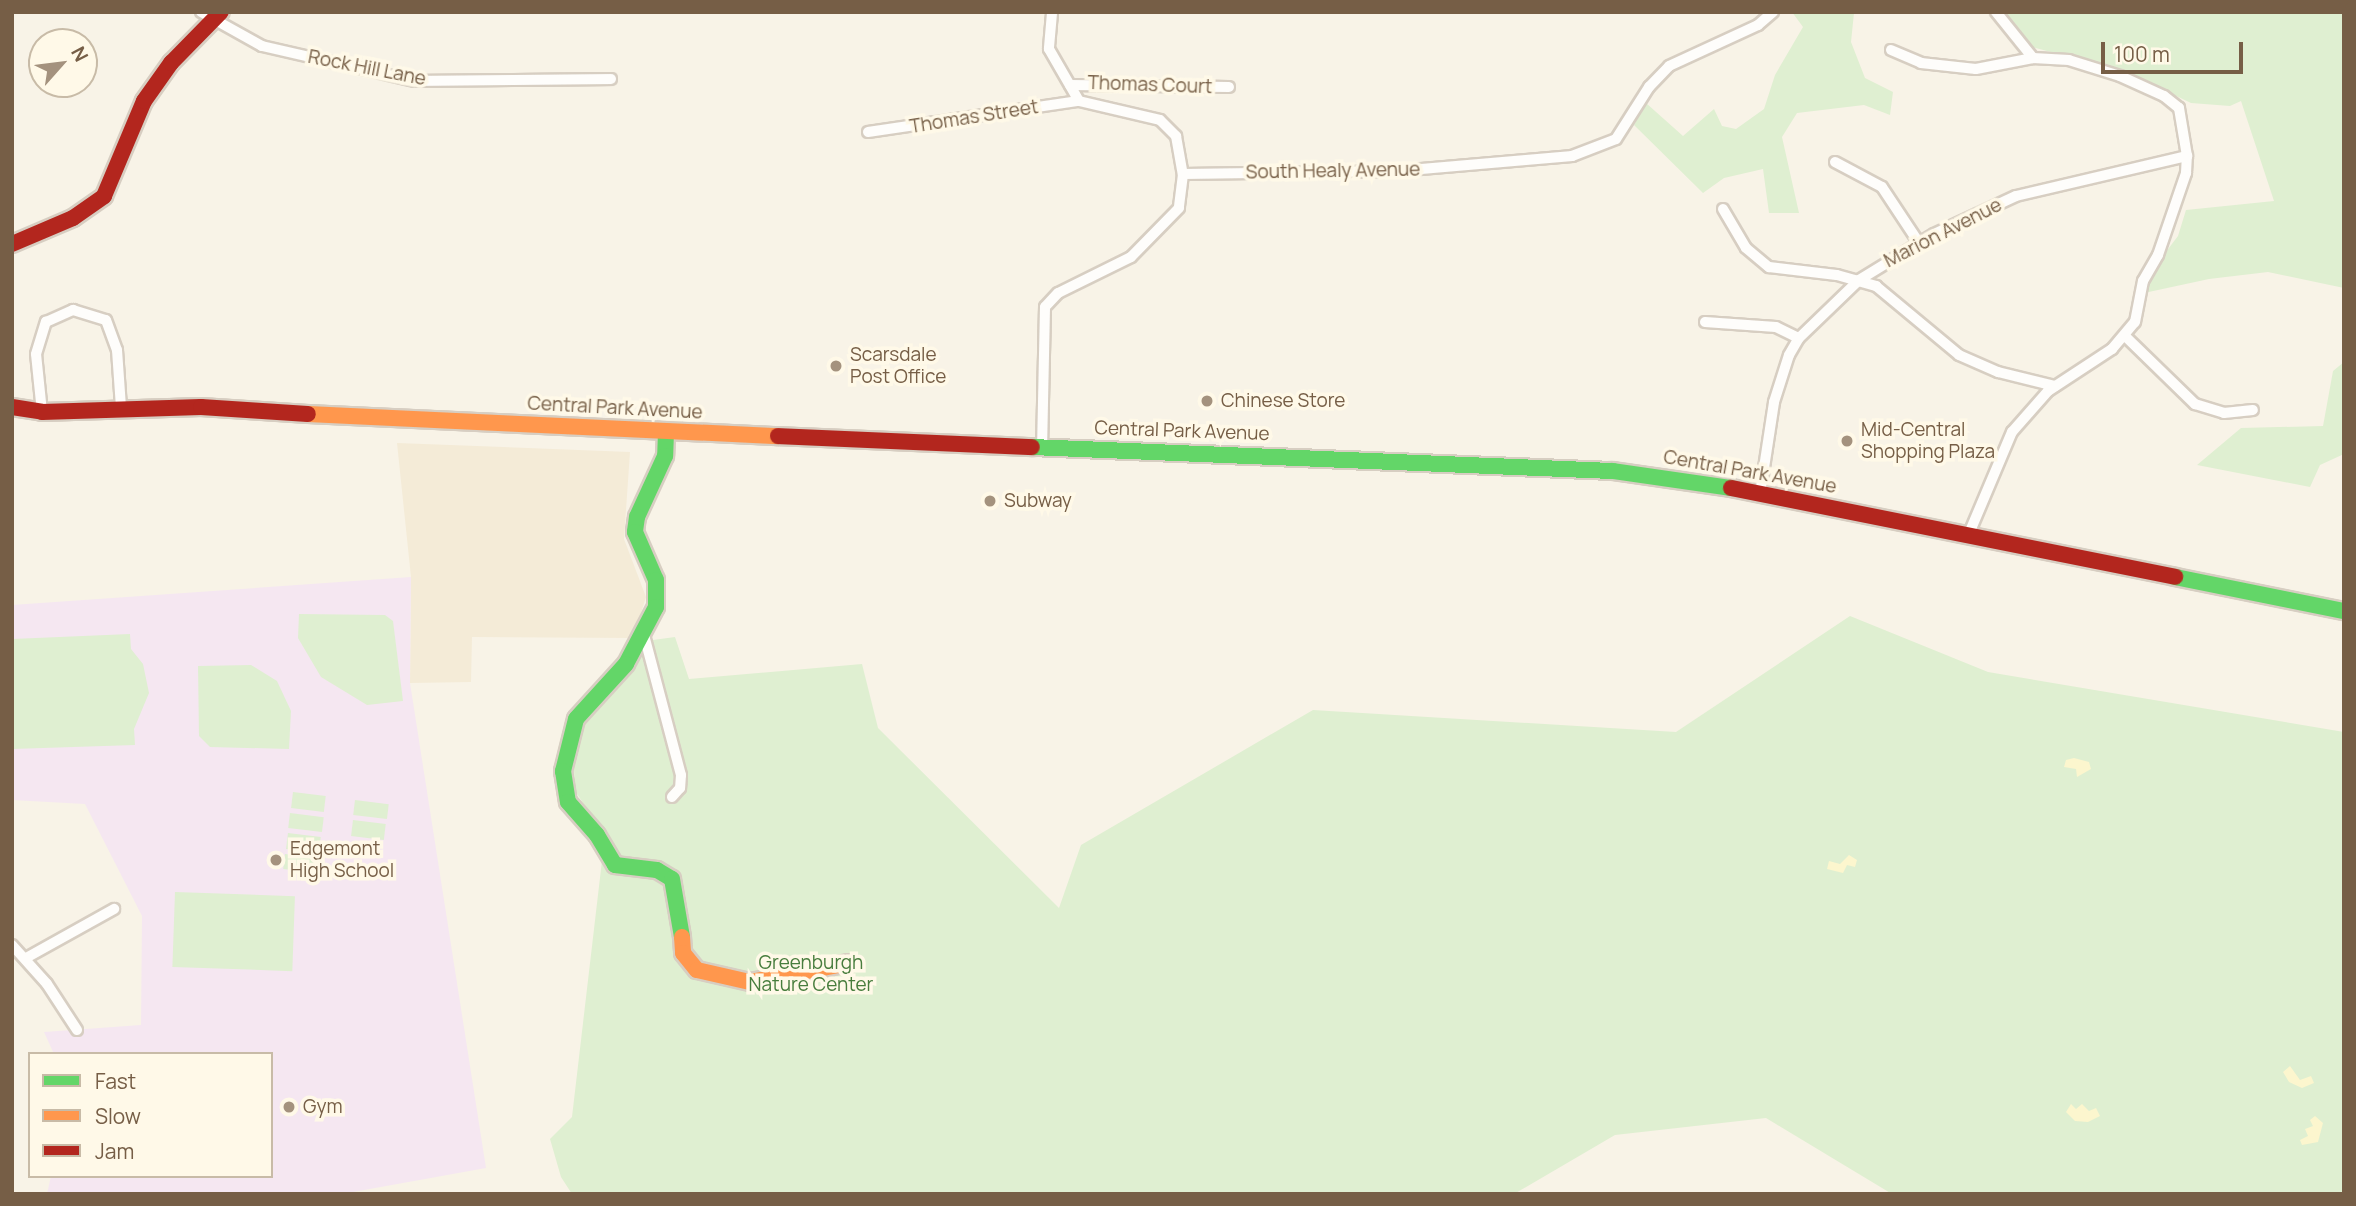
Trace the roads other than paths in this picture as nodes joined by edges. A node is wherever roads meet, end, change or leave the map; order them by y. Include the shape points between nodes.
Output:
1 (1773, 12) edge
2 (1996, 12) edge
3 (1052, 13) edge
4 (212, 15) edge
5 (1891, 50) dead end
6 (2033, 58) junction
7 (611, 79) dead end
8 (1070, 85) junction
9 (1229, 87) dead end
10 (1079, 101) junction
11 (868, 132) dead end
12 (2187, 156) junction
13 (1835, 162) dead end
14 (1183, 174) junction
15 (1724, 209) dead end
16 (13, 239) edge
17 (1919, 243) junction
18 (1859, 280) junction
19 (1706, 321) dead end
20 (2125, 336) junction
21 (1799, 338) junction
22 (2055, 386) junction
23 (12, 407) edge
24 (121, 407) junction
25 (2253, 410) dead end
26 (41, 412) junction
27 (12, 422) edge
28 (666, 432) junction
29 (1042, 447) junction
30 (1760, 494) junction
31 (1968, 536) junction
32 (2344, 611) edge
33 (644, 635) junction
34 (672, 797) dead end
35 (114, 909) dead end
36 (12, 945) edge
37 (26, 958) junction
38 (849, 962) dead end
39 (77, 1030) dead end

1 - 14 street, South Healy Avenue via 1758,25 1669,66 1649,87 1616,139 1572,156 1398,171
2 - 6 street
3 - 8 street via 1049,49
4 - 7 street, Rock Hill Lane via 262,46 415,81
4 - 16 main road via 144,101 104,196 73,218
5 - 6 street via 1921,63 1976,69
6 - 12 street via 2069,60 2164,96 2179,108
8 - 9 street, Thomas Court
8 - 10 street
10 - 11 street, Thomas Street
10 - 14 street, Thomas Street via 1165,123 1177,136
12 - 17 street, Marion Avenue via 2016,196
12 - 20 street via 2186,173 2158,255 2143,281 2135,322
13 - 17 street via 1882,187
14 - 29 street via 1180,208 1137,252 1058,293 1045,307
15 - 18 street via 1746,248 1769,267
17 - 18 street, Marion Avenue
18 - 21 street, Marion Avenue
18 - 22 street via 1882,289 1959,355 1998,372
19 - 21 street via 1776,327
20 - 22 street
20 - 25 street via 2195,404 2224,413
21 - 30 street, Marion Avenue via 1774,402
22 - 31 street via 2012,432
23 - 26 main road, Central Park Avenue
24 - 26 main road, Central Park Avenue
24 - 26 street via 117,350 106,320 73,310 46,322 36,354
24 - 28 main road, Central Park Avenue via 201,407
26 - 27 main road, Central Park Avenue
28 - 29 main road, Central Park Avenue
28 - 33 main road via 665,456 637,517 635,532 656,580 656,607
29 - 30 main road, Central Park Avenue via 1613,471
30 - 31 main road, Central Park Avenue
31 - 32 main road, Central Park Avenue
33 - 34 street via 681,775 680,788
33 - 38 main road via 626,664 576,719 563,771 568,802 597,835 615,865 657,870 672,879 678,895 683,953 697,970 750,982
35 - 37 street
36 - 37 street
37 - 39 street

